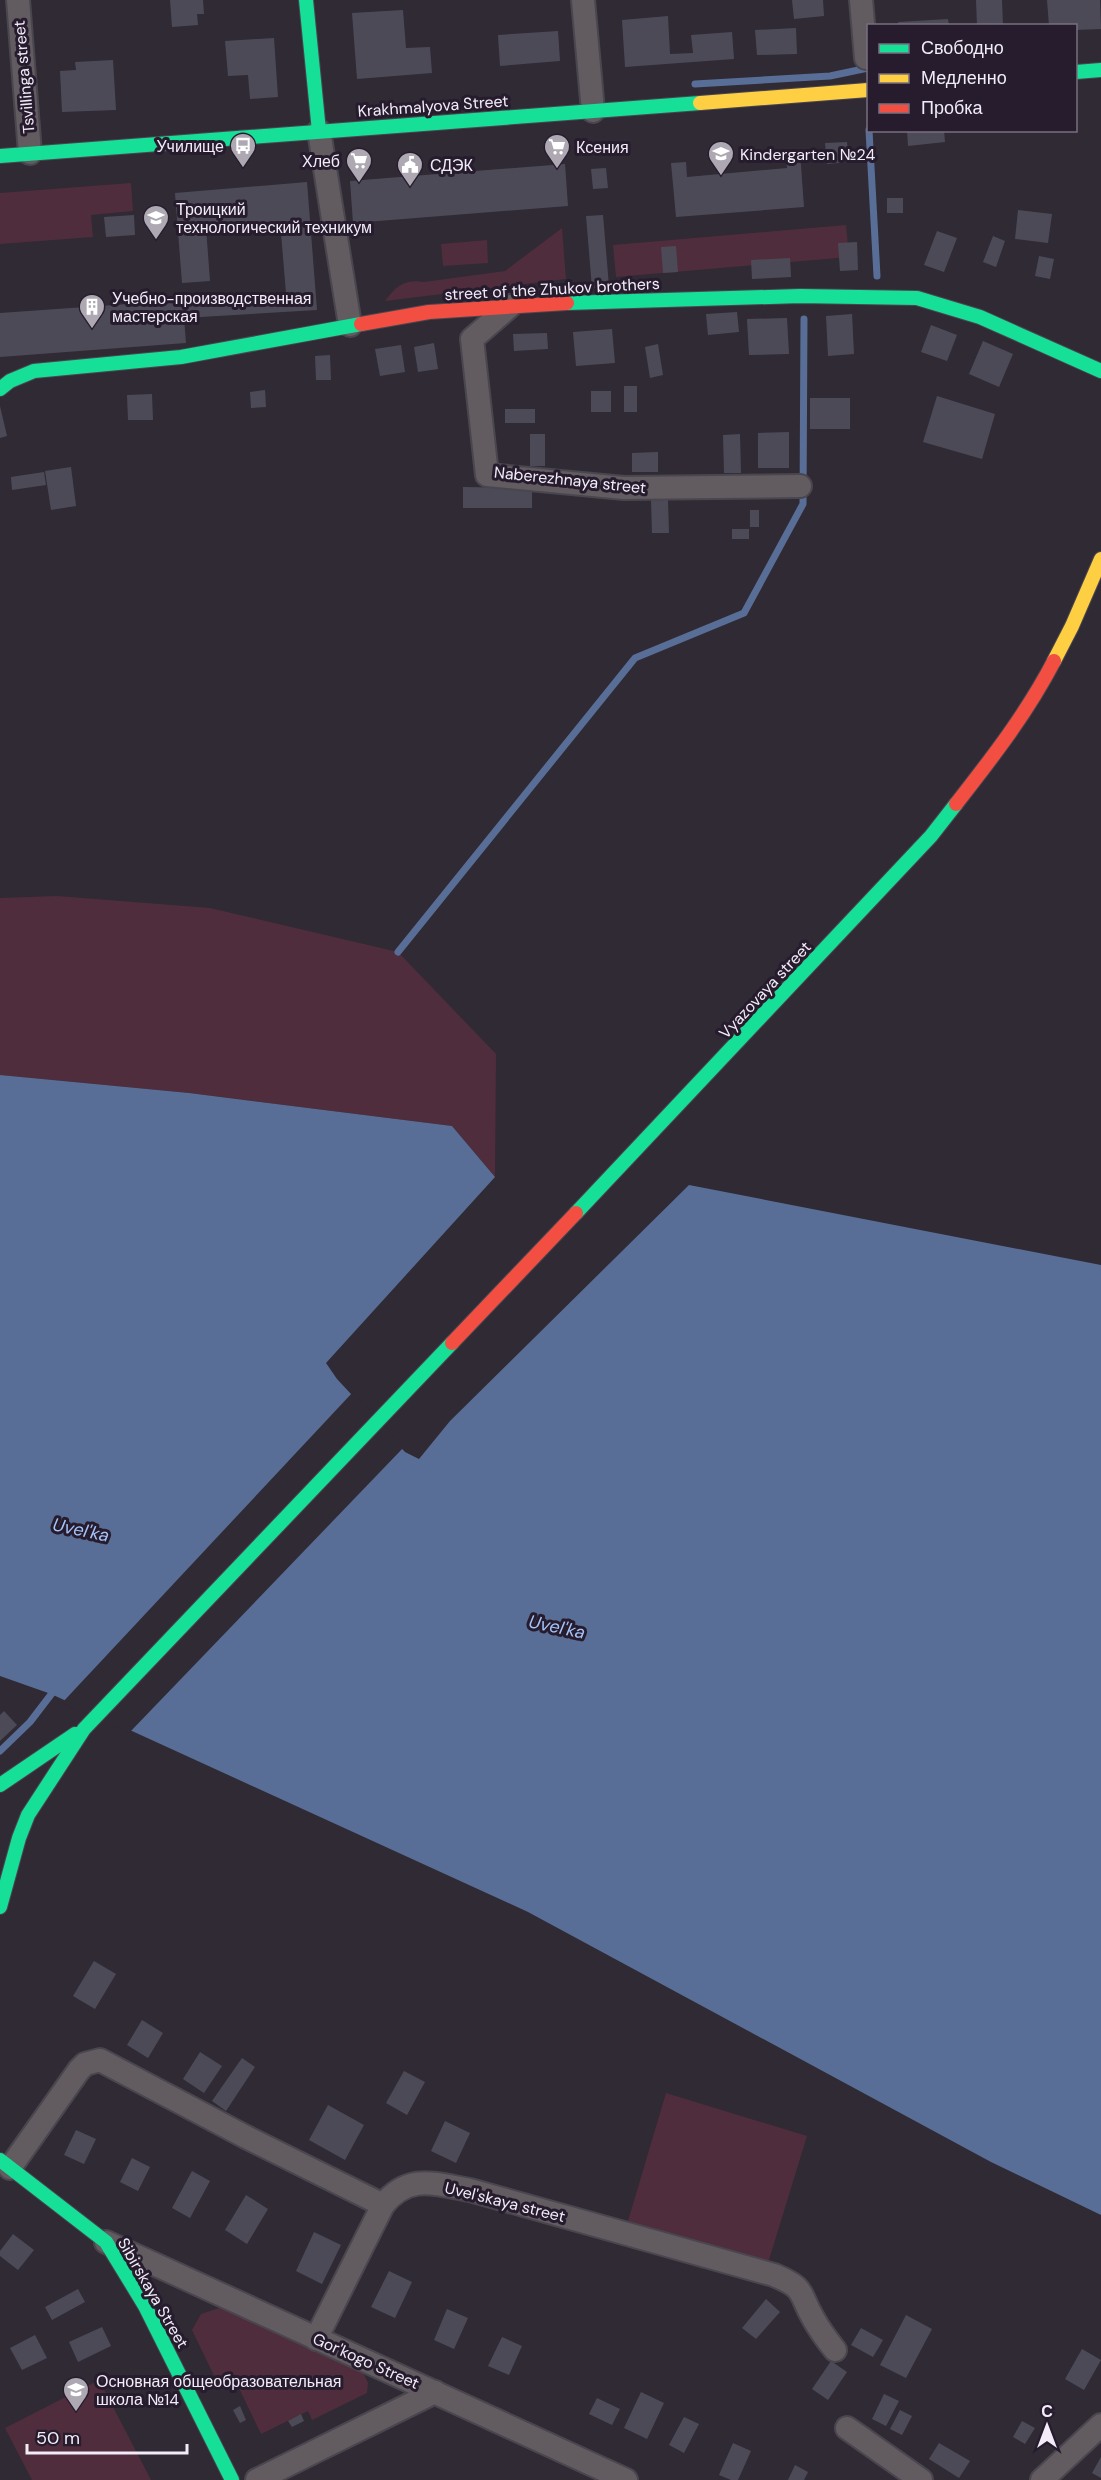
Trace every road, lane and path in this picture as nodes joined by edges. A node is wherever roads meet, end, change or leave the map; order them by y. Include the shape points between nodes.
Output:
1 (18, 0) edge
2 (306, 0) edge
3 (583, 0) edge
4 (861, 0) edge
5 (866, 58) dead end
6 (1101, 70) edge
7 (1077, 72) edge
8 (867, 90) edge
9 (593, 111) junction
10 (320, 131) junction
11 (30, 153) junction
12 (0, 156) edge
13 (510, 306) junction
14 (429, 312) junction
15 (350, 326) junction
16 (472, 339) junction
17 (1101, 370) edge
18 (0, 389) edge
19 (800, 486) dead end
20 (1101, 559) edge
21 (84, 1729) junction
22 (0, 1785) edge
23 (0, 1907) edge
24 (5, 2164) edge
25 (383, 2205) junction
26 (106, 2242) junction
27 (316, 2339) junction
28 (834, 2350) dead end
29 (435, 2392) junction
30 (1101, 2425) edge
31 (847, 2428) dead end
32 (232, 2480) edge
33 (257, 2480) edge
34 (627, 2480) edge
35 (921, 2480) edge
36 (1042, 2480) edge

1 - 11 street, Tsvillinga street
2 - 10 street
3 - 9 street
4 - 5 street
6 - 7 street
8 - 9 street, Krakhmalyova Street
9 - 10 street, Krakhmalyova Street
10 - 11 street, Krakhmalyova Street
10 - 15 street
11 - 12 street, Krakhmalyova Street
13 - 14 street, street of the Zhukov brothers
13 - 16 street
13 - 17 street, street of the Zhukov brothers via 800,296 917,298 980,317
14 - 15 street, street of the Zhukov brothers
14 - 16 street
15 - 18 street, street of the Zhukov brothers via 181,357 34,371
16 - 19 street, Naberezhnaya street via 488,475 624,488
20 - 21 street, Vyazovaya street via 1040,687 1003,744 931,836 720,1063
21 - 22 street
21 - 23 street via 28,1815
24 - 25 street via 79,2070 99,2060
24 - 26 street, Sibirskaya Street
25 - 27 street
25 - 28 street, Uvel'skaya street via 392,2194 413,2183 470,2190 774,2274 792,2282 804,2295 812,2317
26 - 27 street, Gor'kogo Street
26 - 32 street, Sibirskaya Street via 145,2306
27 - 29 street, Gor'kogo Street
29 - 33 street
29 - 34 street, Gor'kogo Street
30 - 36 street
31 - 35 street

